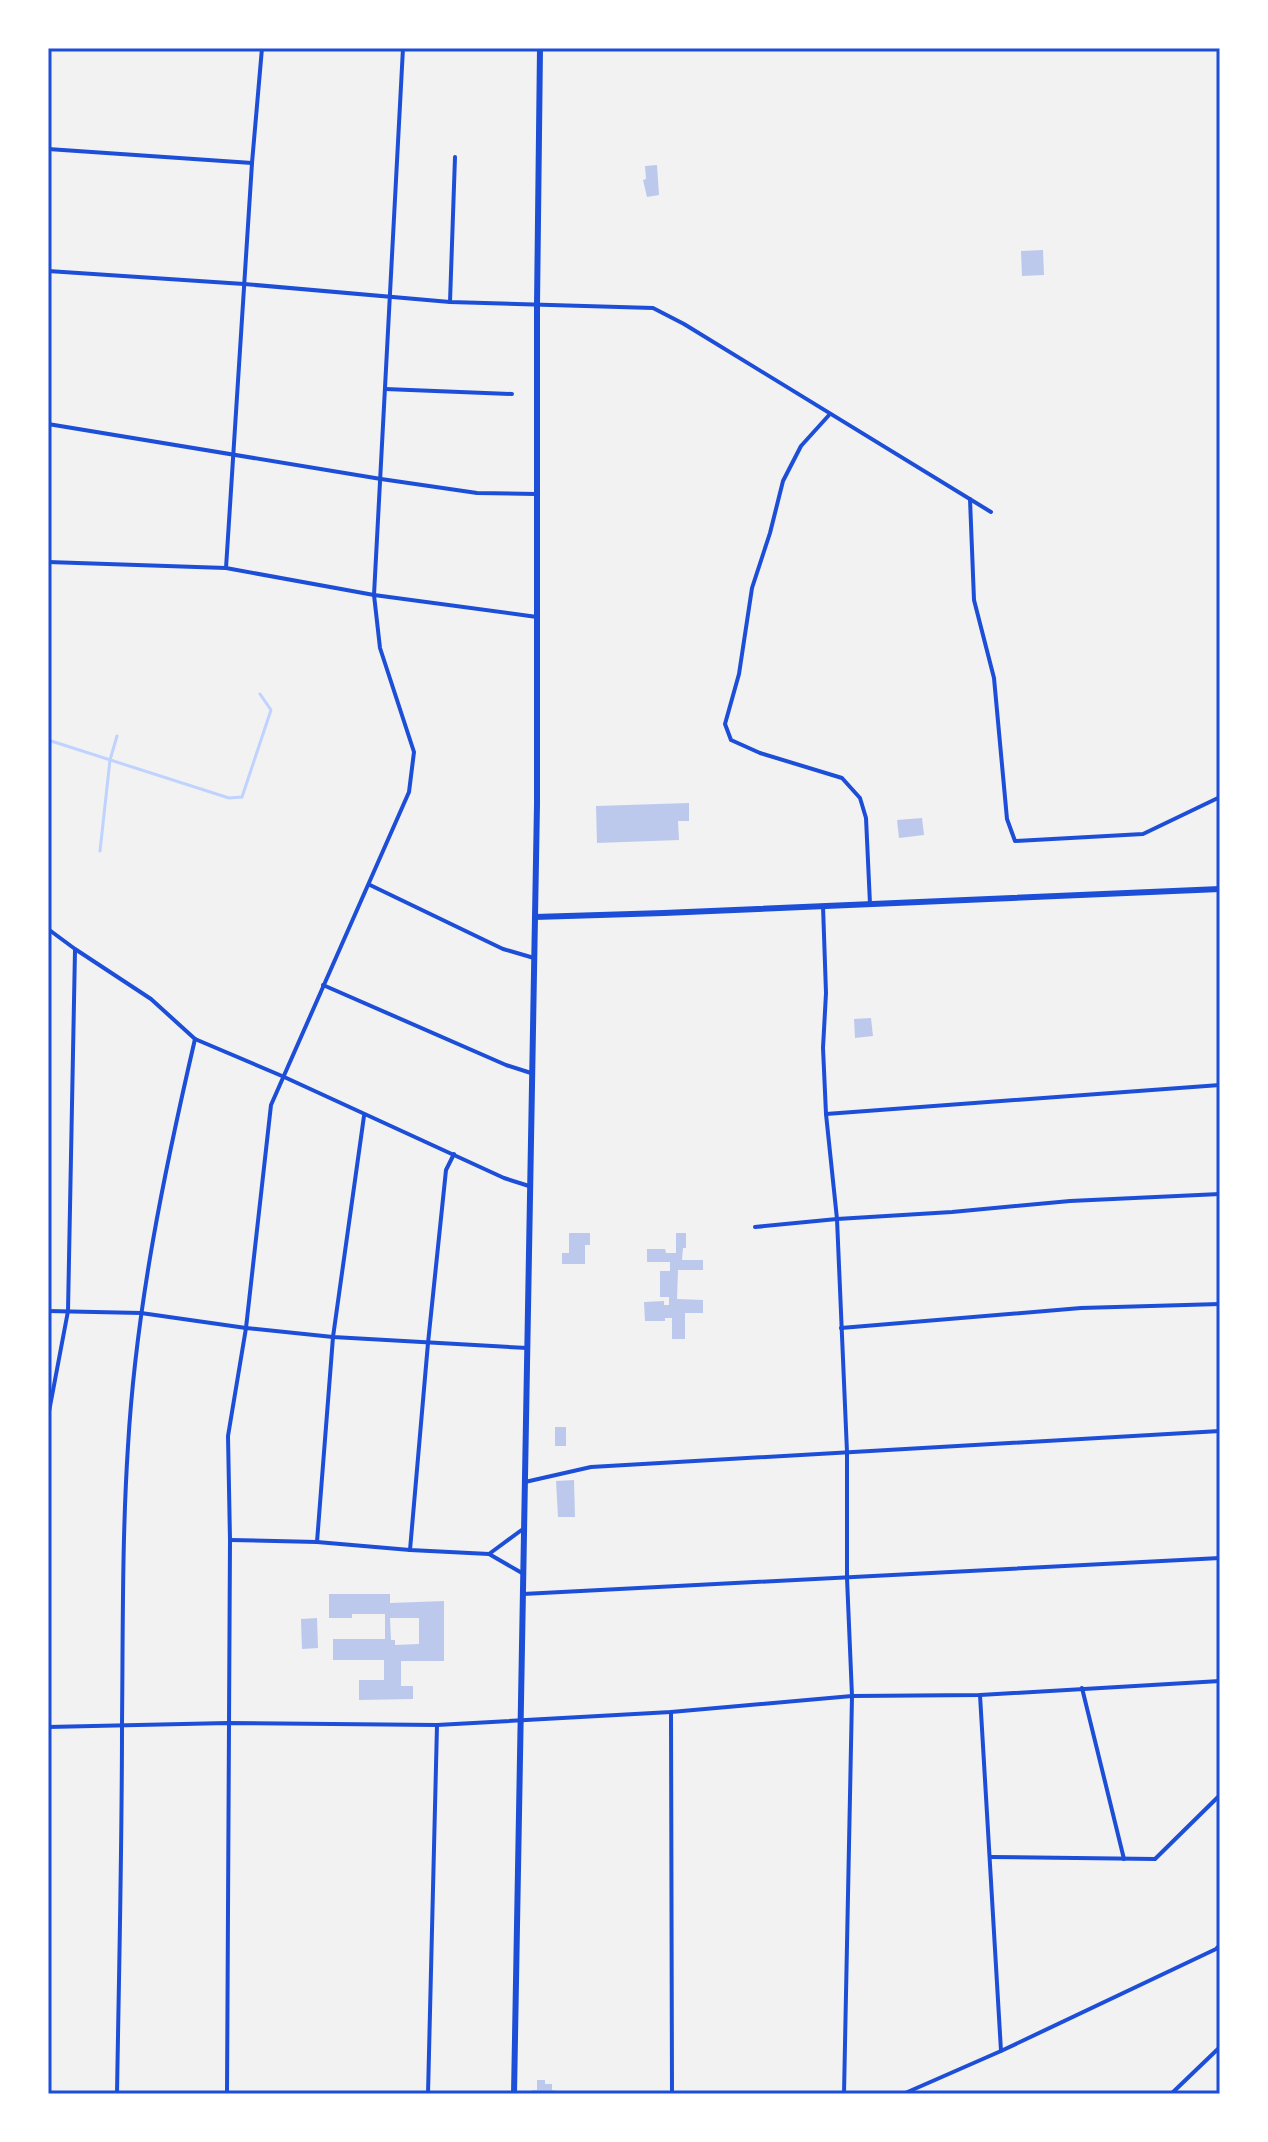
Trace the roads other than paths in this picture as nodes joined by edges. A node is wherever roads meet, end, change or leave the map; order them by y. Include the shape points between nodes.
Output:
1 (262, 48) edge
2 (403, 48) edge
3 (540, 48) edge
4 (48, 149) edge
5 (455, 157) dead end
6 (252, 163) junction
7 (48, 271) edge
8 (244, 284) junction
9 (391, 298) junction
10 (450, 302) junction
11 (537, 306) junction
12 (385, 389) junction
13 (512, 394) dead end
14 (830, 414) junction
15 (48, 424) edge
16 (233, 455) junction
17 (381, 479) junction
18 (537, 494) junction
19 (970, 499) junction
20 (991, 512) dead end
21 (48, 562) edge
22 (226, 568) junction
23 (374, 595) junction
24 (537, 617) junction
25 (1220, 797) edge
26 (370, 885) junction
27 (1220, 889) edge
28 (870, 904) junction
29 (823, 906) junction
30 (535, 917) junction
31 (48, 929) edge
32 (75, 949) junction
33 (534, 958) junction
34 (323, 985) junction
35 (195, 1039) junction
36 (531, 1073) junction
37 (282, 1076) junction
38 (1220, 1085) edge
39 (826, 1114) junction
40 (364, 1115) junction
41 (454, 1154) junction
42 (529, 1186) junction
43 (1220, 1194) edge
44 (837, 1219) junction
45 (755, 1227) dead end
46 (1220, 1304) edge
47 (48, 1311) edge
48 (68, 1311) junction
49 (141, 1313) junction
50 (246, 1328) junction
51 (841, 1328) junction
52 (333, 1337) junction
53 (428, 1343) junction
54 (527, 1348) junction
55 (48, 1417) edge
56 (1220, 1431) edge
57 (847, 1452) junction
58 (525, 1482) junction
59 (524, 1529) junction
60 (230, 1540) junction
61 (317, 1542) junction
62 (410, 1550) junction
63 (489, 1554) junction
64 (1220, 1558) edge
65 (523, 1574) junction
66 (847, 1578) junction
67 (523, 1594) junction
68 (1220, 1681) edge
69 (1082, 1688) junction
70 (980, 1695) junction
71 (852, 1696) junction
72 (671, 1712) junction
73 (520, 1719) junction
74 (228, 1723) junction
75 (437, 1725) junction
76 (122, 1726) junction
77 (48, 1727) edge
78 (1220, 1795) edge
79 (990, 1857) junction
80 (1124, 1859) junction
81 (1220, 1945) edge
82 (1220, 2047) edge
83 (1001, 2051) junction
84 (911, 2093) edge
85 (117, 2094) edge
86 (227, 2094) edge
87 (428, 2094) edge
88 (514, 2094) edge
89 (672, 2094) edge
90 (844, 2094) edge
91 (903, 2094) edge
92 (1171, 2094) edge

1 - 6 street
2 - 9 street
3 - 11 main road
4 - 6 street
5 - 10 street
6 - 8 street
7 - 8 street
8 - 9 street
8 - 16 street
9 - 10 street
9 - 12 street
10 - 11 street
11 - 14 street via 653,308
11 - 18 main road
12 - 13 street
12 - 17 street
14 - 19 street
14 - 28 street via 801,446 783,481 752,588 725,724 731,740 842,778 860,798 866,818
15 - 16 street
16 - 17 street
16 - 22 street
17 - 18 street via 477,493
17 - 23 street
18 - 24 main road
19 - 20 street
19 - 25 street via 974,600 994,678 1007,819 1015,841 1143,834
21 - 22 street
22 - 23 street
23 - 24 street
23 - 26 street via 380,648 414,752 409,792
24 - 30 main road
26 - 33 street via 503,949
26 - 34 street
27 - 28 main road
28 - 29 main road
29 - 30 main road
29 - 39 street
30 - 33 main road
31 - 32 street
32 - 35 street via 151,999
32 - 48 street
33 - 36 main road
34 - 36 street
34 - 37 street
35 - 37 street
35 - 49 street via 164,1172
36 - 42 main road
37 - 40 street
37 - 50 street via 271,1105
38 - 39 street
39 - 44 street
40 - 41 street
40 - 52 street
41 - 42 street
41 - 53 street via 446,1170
42 - 54 main road
43 - 44 street
44 - 45 street
44 - 51 street
46 - 51 street via 1081,1308
47 - 48 street
48 - 49 street
48 - 55 street
49 - 50 street
49 - 76 street via 128,1445
50 - 52 street
50 - 60 street via 228,1436
51 - 57 street
52 - 53 street
52 - 61 street
53 - 54 street
53 - 62 street
54 - 58 main road
56 - 57 street
57 - 58 street via 591,1467
57 - 66 street
58 - 59 main road
59 - 63 street
59 - 65 main road
60 - 61 street
60 - 74 street
61 - 62 street
62 - 63 street
63 - 65 street
64 - 66 street
65 - 67 main road
66 - 67 street
66 - 71 street
67 - 73 main road
68 - 69 street
69 - 70 street
69 - 80 street
70 - 71 street
70 - 79 street
71 - 72 street
71 - 90 street
72 - 73 street
72 - 89 street
73 - 75 street
73 - 88 main road
74 - 75 street
74 - 76 street
74 - 86 street
75 - 87 street
76 - 77 street
76 - 85 street
78 - 80 street via 1155,1859
79 - 80 street
79 - 83 street
81 - 83 street
82 - 92 street
83 - 84 street
84 - 91 street

